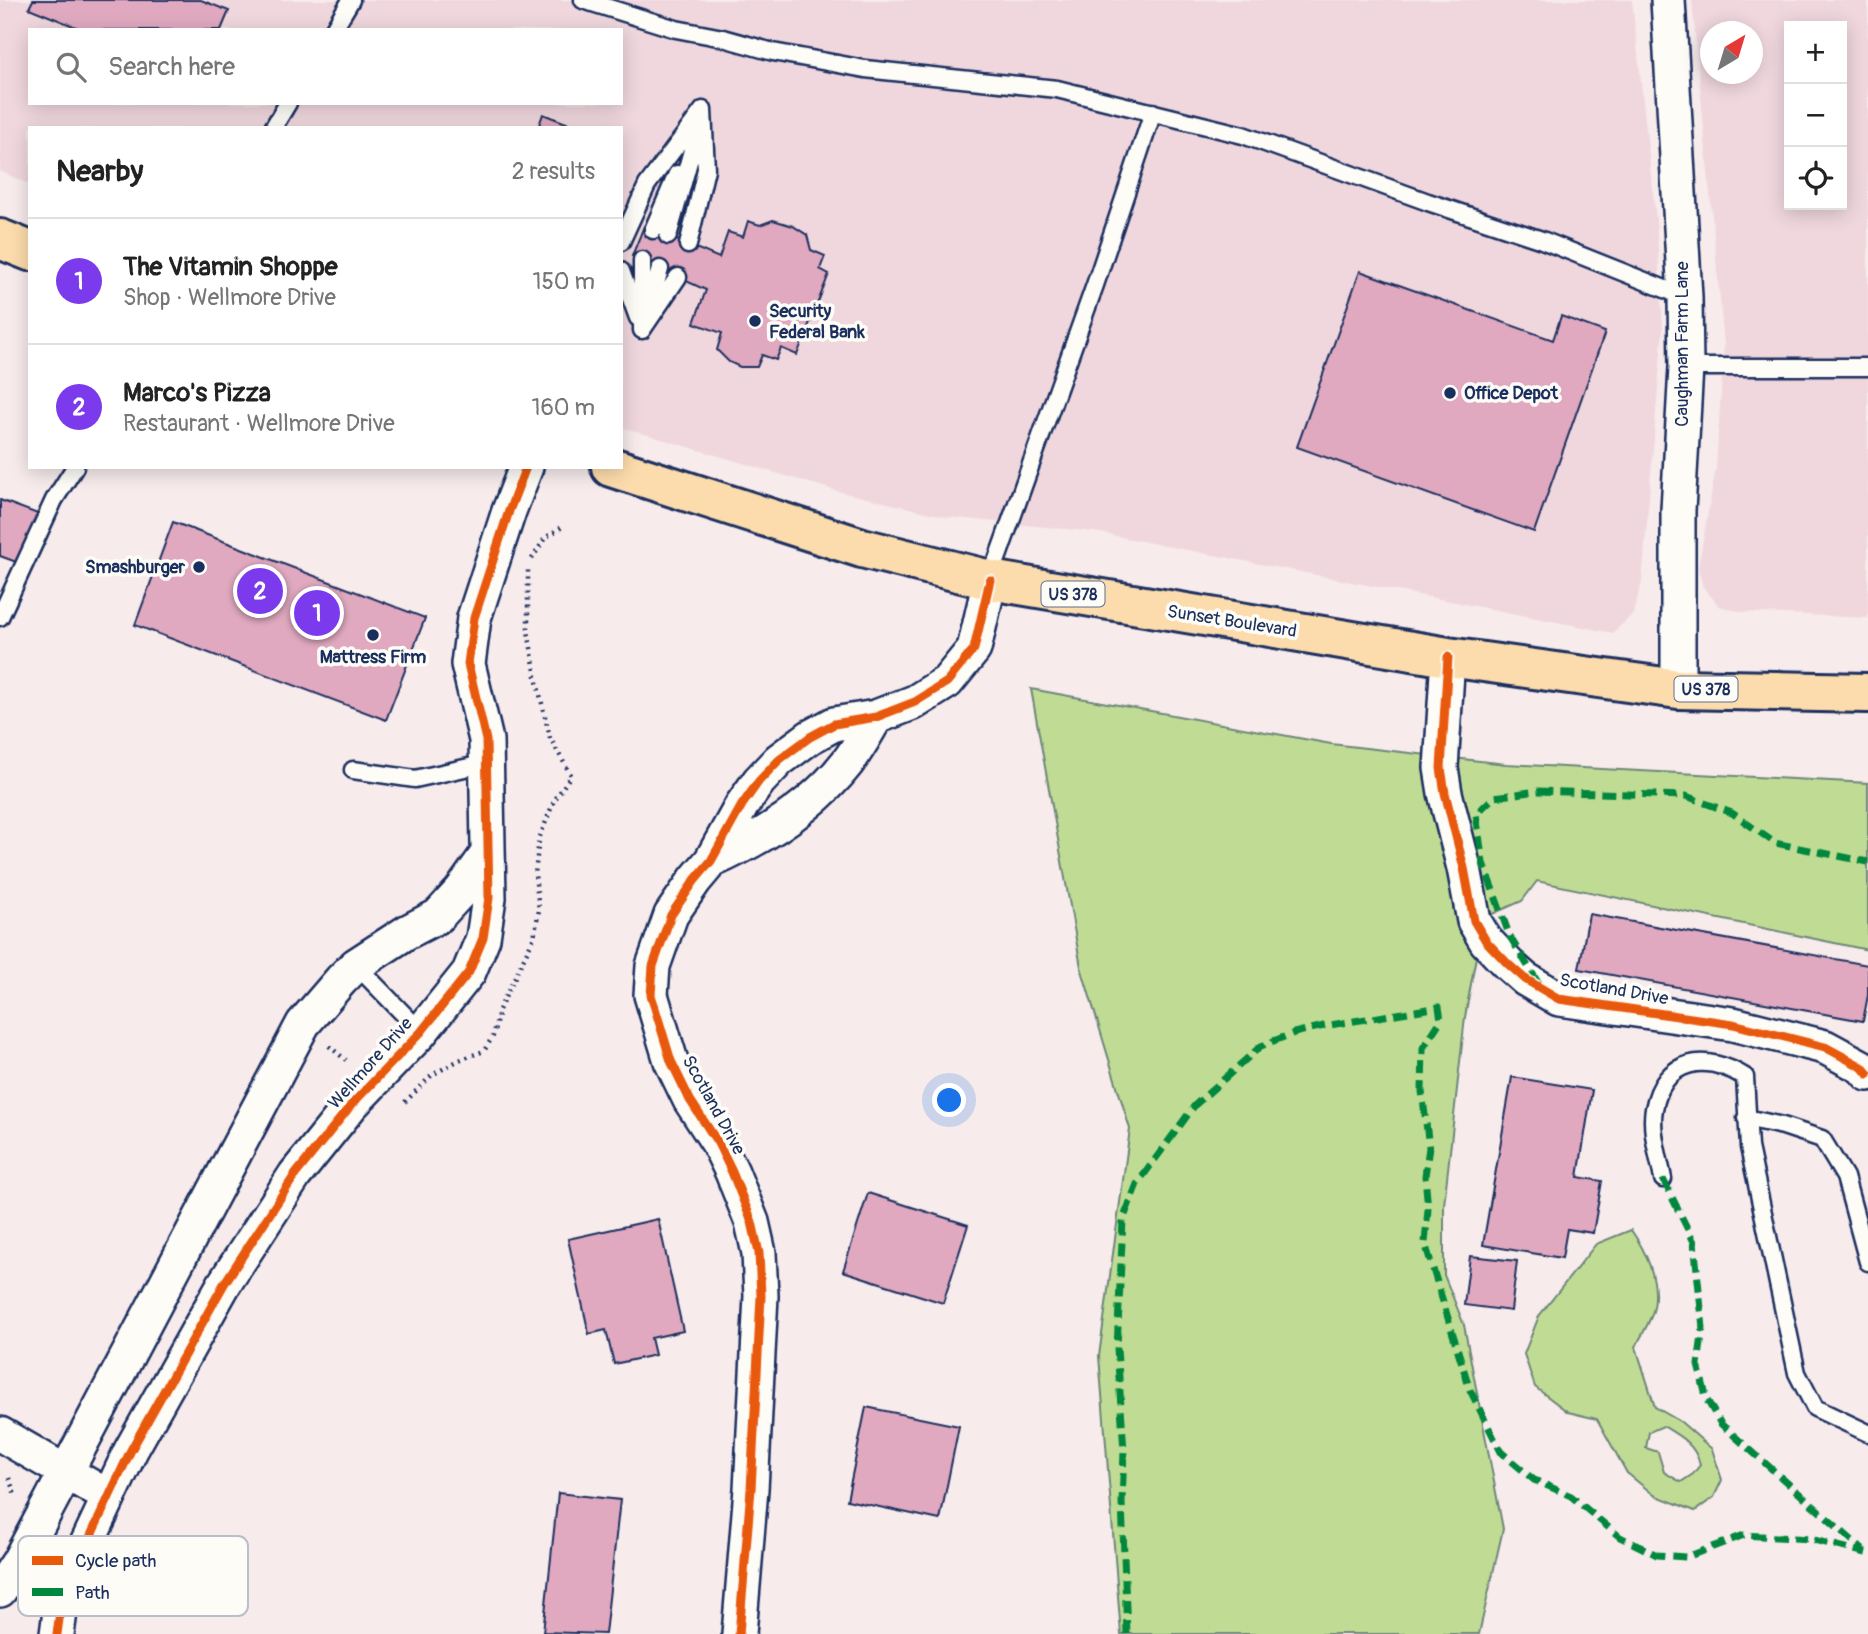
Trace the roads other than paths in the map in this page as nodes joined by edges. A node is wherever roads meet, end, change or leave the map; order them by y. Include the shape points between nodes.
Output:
1 (351, 0) edge
2 (583, 0) edge
3 (1668, 0) edge
4 (334, 28) edge
5 (287, 105) edge
6 (703, 110) junction
7 (1153, 112) junction
8 (273, 126) edge
9 (661, 233) dead end
10 (623, 238) edge
11 (0, 239) edge
12 (688, 245) dead end
13 (28, 250) edge
14 (642, 260) dead end
15 (660, 269) dead end
16 (623, 277) edge
17 (678, 277) dead end
18 (1685, 297) junction
19 (642, 330) junction
20 (1686, 367) junction
21 (1868, 367) edge
22 (74, 469) edge
23 (525, 469) edge
24 (617, 469) edge
25 (990, 580) junction
26 (0, 617) edge
27 (1448, 657) junction
28 (1678, 689) junction
29 (1868, 693) edge
30 (876, 717) junction
31 (487, 763) junction
32 (353, 770) dead end
33 (488, 853) junction
34 (712, 861) junction
35 (356, 965) junction
36 (421, 1032) junction
37 (1868, 1074) edge
38 (1746, 1118) junction
39 (1663, 1178) dead end
40 (1868, 1262) edge
41 (1868, 1433) edge
42 (0, 1434) edge
43 (66, 1472) junction
44 (109, 1497) junction
45 (32, 1536) edge
46 (91, 1536) edge
47 (18, 1563) edge
48 (0, 1590) edge
49 (59, 1616) edge
50 (57, 1634) edge
51 (739, 1634) edge

1 - 4 lane
2 - 7 lane via 773,52 865,69 1057,89
3 - 18 street, Caughman Farm Lane
5 - 8 lane
6 - 9 lane
6 - 10 lane via 647,185
6 - 12 lane via 706,169
7 - 18 lane via 1243,135 1542,240
7 - 25 lane
11 - 13 main road
14 - 19 lane
15 - 19 lane
16 - 19 lane
17 - 19 lane
18 - 20 street, Caughman Farm Lane
20 - 21 lane
20 - 28 street, Caughman Farm Lane via 1678,510
22 - 26 lane via 54,500
23 - 31 street, Wellmore Drive via 474,618 468,664
24 - 25 main road, Sunset Boulevard / US 378 via 862,548
25 - 27 main road, Sunset Boulevard / US 378
25 - 30 street, Scotland Drive via 974,649 954,674 915,702
27 - 28 main road, Sunset Boulevard / US 378
27 - 37 street, Scotland Drive via 1441,768 1445,793 1474,921 1508,964 1559,999 1733,1024 1825,1046
28 - 29 main road, Sunset Boulevard / US 378
30 - 34 street, Scotland Drive via 847,764 801,810 747,845
30 - 34 street, Scotland Drive via 834,724 779,761 741,805
31 - 32 lane via 415,779
31 - 33 street, Wellmore Drive
33 - 35 street via 438,916
33 - 36 street, Wellmore Drive via 484,938 469,972
34 - 51 street, Scotland Drive via 671,915 653,966 650,995 671,1061 732,1172 759,1253 751,1489
35 - 36 lane
35 - 43 street via 303,1024
36 - 44 street, Wellmore Drive via 352,1104 295,1175 224,1284
38 - 39 lane via 1745,1077 1731,1068 1704,1062 1683,1066 1666,1079 1654,1109
38 - 40 lane via 1822,1139 1845,1177
38 - 41 lane via 1797,1373 1815,1408
42 - 43 street
43 - 44 street
43 - 45 street
44 - 46 street, Wellmore Drive
47 - 48 street
49 - 50 street, Wellmore Drive

